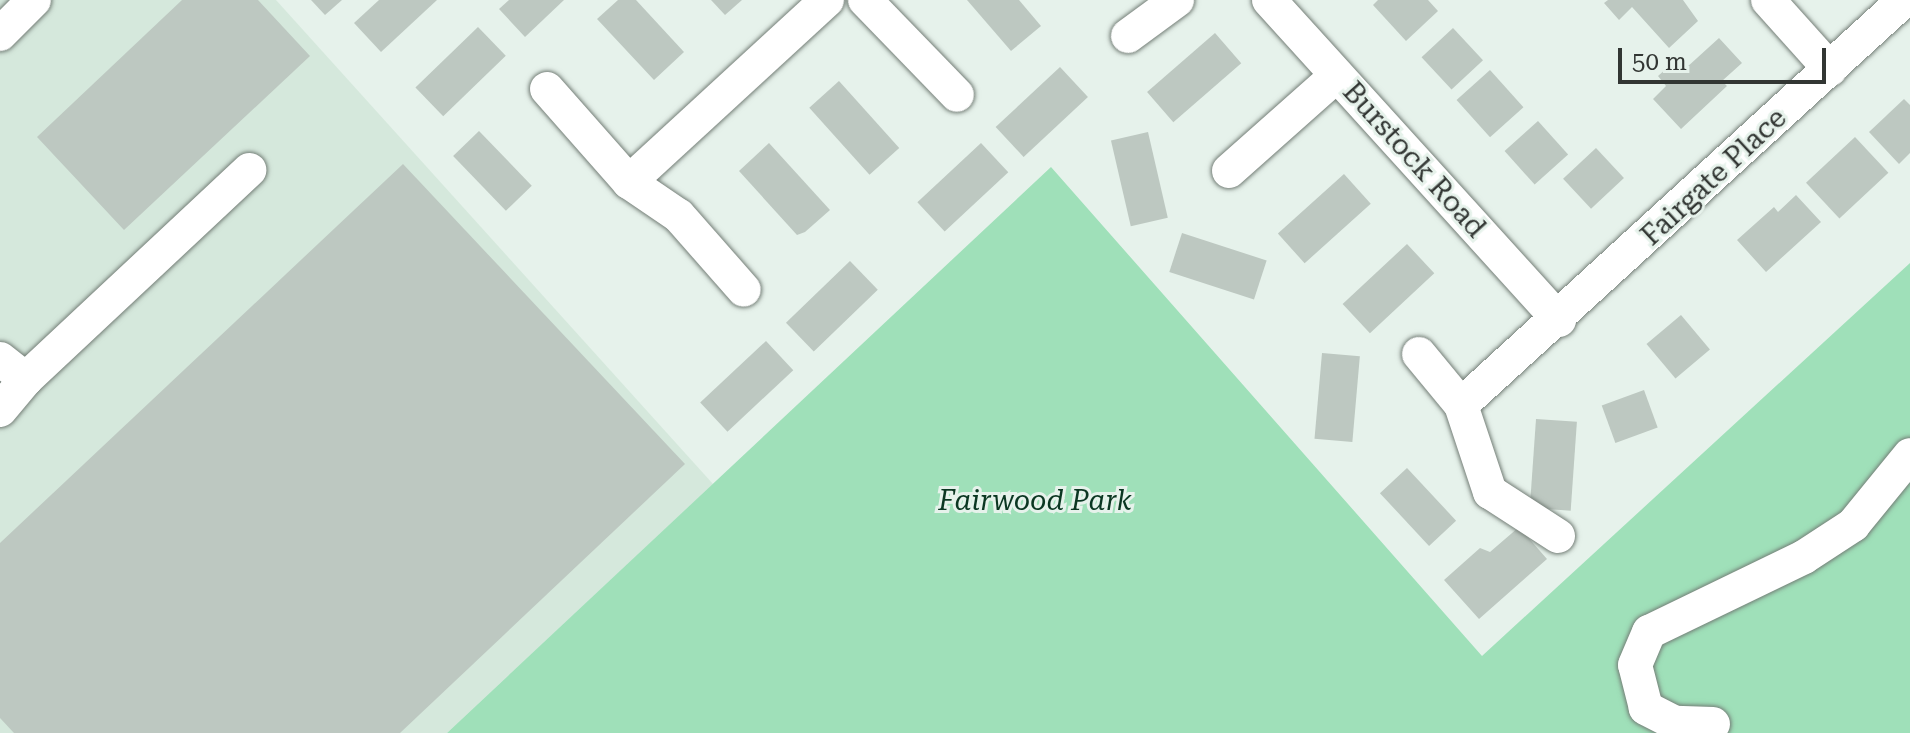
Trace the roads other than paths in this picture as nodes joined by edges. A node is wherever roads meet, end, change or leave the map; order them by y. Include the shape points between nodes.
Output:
1 (34, 0) edge
2 (827, 0) edge
3 (865, 0) edge
4 (1177, 0) edge
5 (1269, 0) edge
6 (1768, 0) edge
7 (1904, 0) edge
8 (0, 34) edge
9 (1128, 36) dead end
10 (1830, 69) junction
11 (1337, 75) junction
12 (547, 89) dead end
13 (957, 95) dead end
14 (249, 170) dead end
15 (1229, 171) dead end
16 (629, 182) junction
17 (744, 290) dead end
18 (1559, 320) junction
19 (1419, 354) dead end
20 (13, 369) edge
21 (1461, 405) junction
22 (0, 410) edge
23 (1910, 455) edge
24 (1558, 536) dead end
25 (1713, 724) dead end

1 - 8 street
2 - 16 street
3 - 13 street
4 - 9 street
5 - 11 street, Burstock Road
6 - 10 street
7 - 10 street, Fairgate Place
10 - 18 street, Fairgate Place
11 - 15 street
11 - 18 street, Burstock Road
12 - 16 street
14 - 20 street
16 - 17 street via 679,216
18 - 21 street, Fairgate Place
19 - 21 street
20 - 22 street
21 - 24 street via 1490,492
23 - 25 street via 1853,525 1804,557 1649,632 1635,665 1646,708 1675,723

